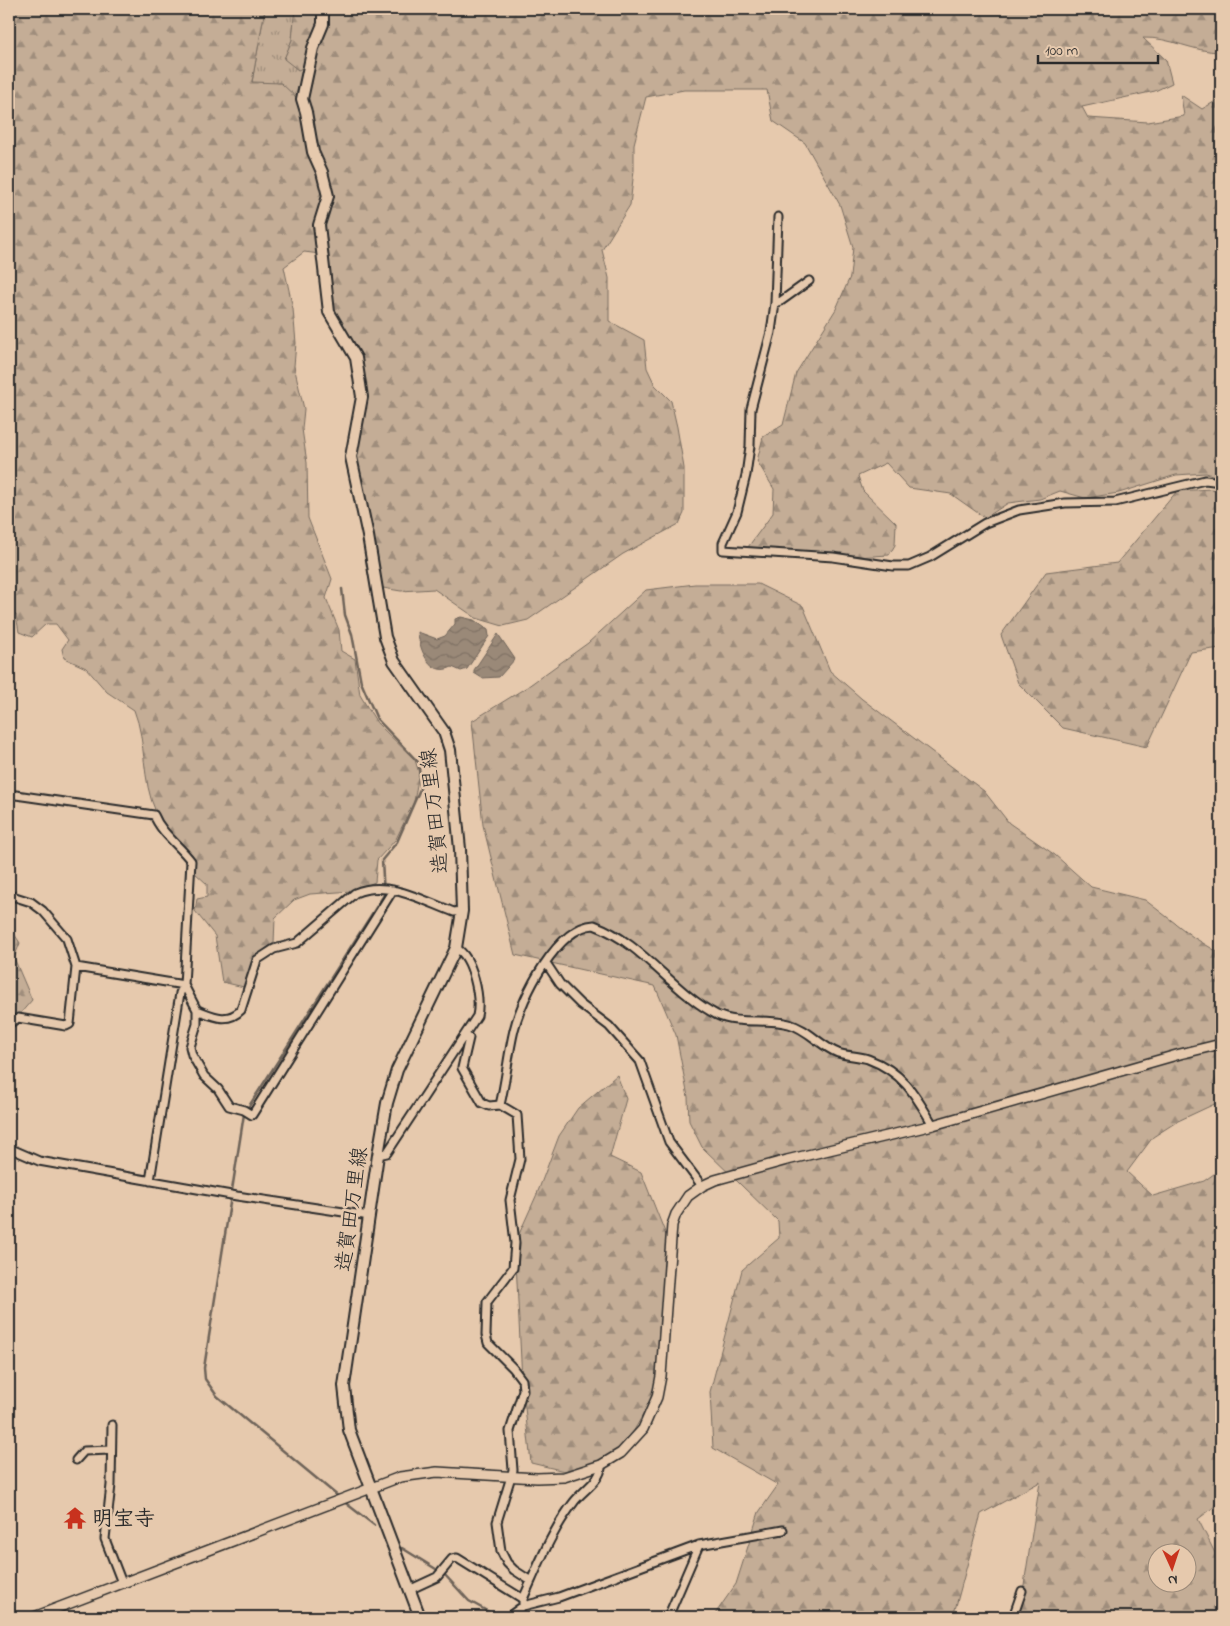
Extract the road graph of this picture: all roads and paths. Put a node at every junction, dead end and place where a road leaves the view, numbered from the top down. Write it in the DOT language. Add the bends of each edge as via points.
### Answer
graph roads {
  1 [pos="324,9"];
  2 [pos="778,217"];
  3 [pos="809,281"];
  4 [pos="775,303"];
  5 [pos="1221,482"];
  6 [pos="9,794"];
  7 [pos="393,890"];
  8 [pos="9,895"];
  9 [pos="462,911"];
  10 [pos="456,948"];
  11 [pos="546,963"];
  12 [pos="76,967"];
  13 [pos="184,985"];
  14 [pos="197,1010"];
  15 [pos="9,1024"];
  16 [pos="466,1036"];
  17 [pos="1221,1044"];
  18 [pos="500,1105"];
  19 [pos="933,1125"];
  20 [pos="9,1148"];
  21 [pos="378,1155"];
  22 [pos="150,1181"];
  23 [pos="702,1186"];
  24 [pos="370,1216"];
  25 [pos="112,1425"];
  26 [pos="110,1450"];
  27 [pos="76,1460"];
  28 [pos="601,1465"];
  29 [pos="512,1476"];
  30 [pos="369,1488"];
  31 [pos="783,1530"];
  32 [pos="699,1545"];
  33 [pos="532,1581"];
  34 [pos="122,1583"];
  35 [pos="409,1590"];
  36 [pos="1022,1591"];
  37 [pos="523,1602"];
  38 [pos="34,1617"];
  39 [pos="420,1617"];
  40 [pos="508,1617"];
  41 [pos="668,1617"];
  42 [pos="1013,1617"];
  1 -- 9 [label="main road, 造賀田万里線" via="323,24 313,48 302,99 313,152 328,196 319,225 329,312 356,358 362,397 351,457 385,637 394,661 444,732 450,750 460,849"];
  2 -- 4 [label="street"];
  3 -- 4 [label="street"];
  4 -- 5 [label="street" via="767,351 751,408 746,475 723,550 909,566 930,557 985,523 1019,510 1065,503 1115,502 1205,480"];
  6 -- 13 [label="street" via="154,815 164,833 191,861"];
  7 -- 9 [label="street" via="454,912"];
  7 -- 14 [label="street" via="376,888 355,893 297,943 274,949 257,960 241,1010 235,1016 216,1018"];
  7 -- 14 [label="street" via="252,1114 230,1106 197,1066 190,1047 197,1024"];
  8 -- 12 [label="street" via="31,902 55,922 67,939"];
  9 -- 10 [label="main road, 造賀田万里線"];
  10 -- 16 [label="street" via="463,952 480,1004"];
  10 -- 21 [label="main road, 造賀田万里線" via="397,1070"];
  11 -- 18 [label="street" via="528,992 515,1028"];
  11 -- 19 [label="street" via="579,929 594,925 607,930 623,939 718,1015 788,1024 800,1028 837,1053 867,1059 886,1068 914,1091"];
  11 -- 23 [label="street" via="567,991 609,1026 640,1061 670,1142"];
  12 -- 13 [label="street"];
  12 -- 15 [label="street" via="70,1024 18,1018"];
  13 -- 14 [label="street"];
  13 -- 22 [label="street" via="180,993"];
  16 -- 18 [label="street" via="469,1038 462,1068 465,1075 482,1103"];
  16 -- 21 [label="street" via="387,1153"];
  17 -- 19 [label="street"];
  18 -- 29 [label="street" via="517,1115 520,1159 510,1200 515,1243 513,1268 488,1302 486,1335 488,1343 522,1380 523,1390 510,1431"];
  19 -- 23 [label="street" via="787,1160"];
  20 -- 22 [label="street" via="39,1161"];
  21 -- 24 [label="main road, 造賀田万里線"];
  22 -- 24 [label="street"];
  23 -- 28 [label="street" via="681,1205 672,1225 661,1376 655,1406 643,1429 629,1445"];
  24 -- 30 [label="main road, 造賀田万里線" via="344,1386 349,1430"];
  25 -- 26 [label="street"];
  26 -- 27 [label="street" via="84,1451"];
  26 -- 34 [label="street" via="111,1485 105,1539"];
  28 -- 29 [label="street" via="564,1477"];
  28 -- 33 [label="street" via="600,1475 578,1497 550,1540"];
  29 -- 30 [label="street" via="416,1473"];
  29 -- 33 [label="street" via="497,1522 498,1537 506,1563"];
  30 -- 34 [label="street"];
  30 -- 35 [label="main road, 造賀田万里線"];
  31 -- 32 [label="street"];
  32 -- 37 [label="street" via="559,1597"];
  32 -- 41 [label="street"];
  33 -- 37 [label="street"];
  34 -- 38 [label="street"];
  35 -- 37 [label="street" via="437,1577 452,1558 457,1558"];
  35 -- 39 [label="main road, 造賀田万里線"];
  36 -- 42 [label="street"];
  37 -- 40 [label="street"];
}
